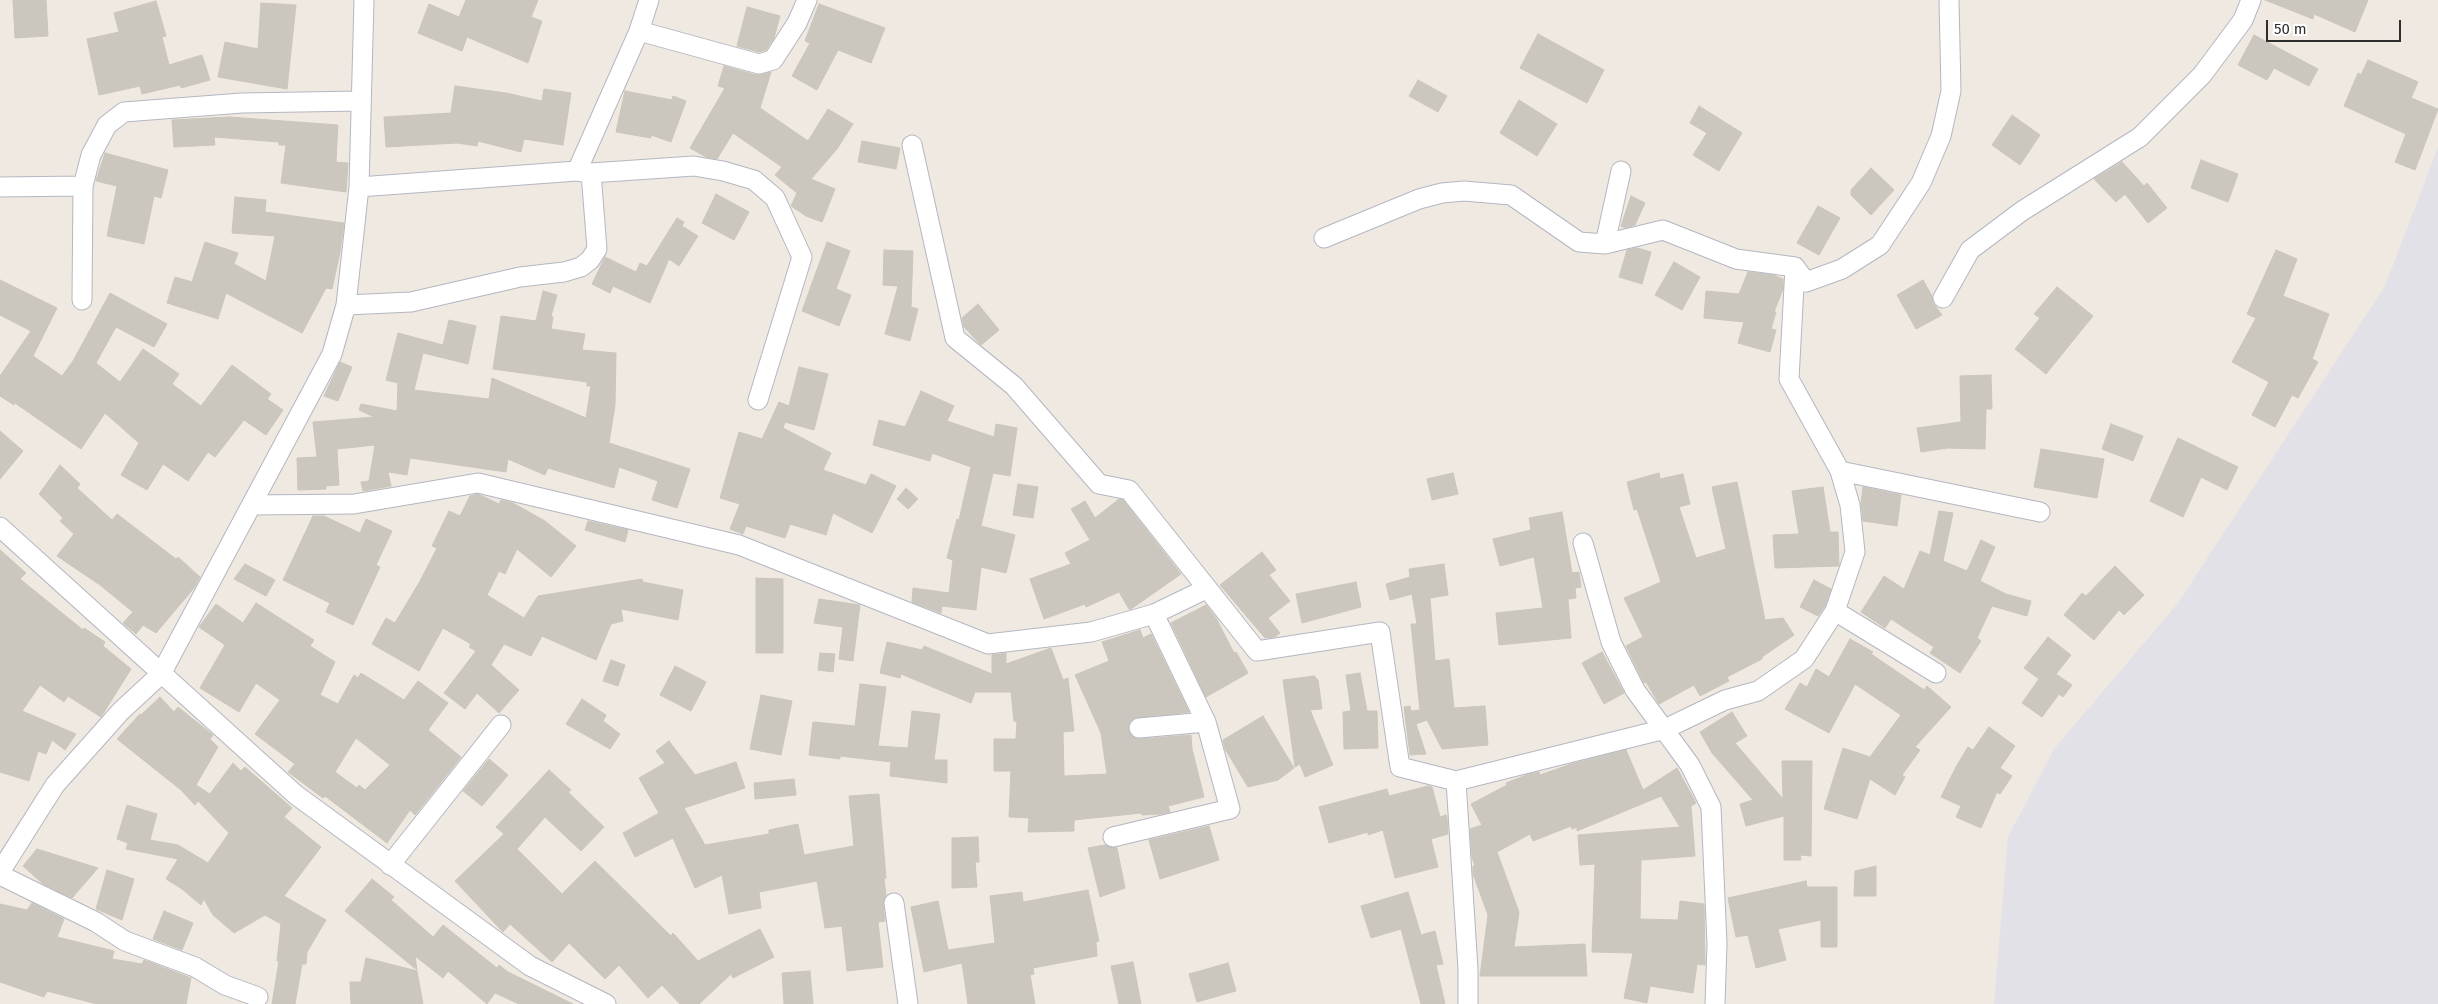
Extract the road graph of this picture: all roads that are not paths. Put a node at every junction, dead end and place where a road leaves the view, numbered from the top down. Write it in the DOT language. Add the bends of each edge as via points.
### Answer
graph roads {
  1 [pos="364,0"];
  2 [pos="649,0"];
  3 [pos="807,0"];
  4 [pos="1949,0"];
  5 [pos="2251,0"];
  6 [pos="639,31"];
  7 [pos="360,101"];
  8 [pos="912,145"];
  9 [pos="1621,171"];
  10 [pos="584,172"];
  11 [pos="83,186"];
  12 [pos="0,187"];
  13 [pos="359,187"];
  14 [pos="1324,238"];
  15 [pos="1604,244"];
  16 [pos="1795,267"];
  17 [pos="1943,298"];
  18 [pos="82,300"];
  19 [pos="346,306"];
  20 [pos="758,400"];
  21 [pos="1840,471"];
  22 [pos="252,505"];
  23 [pos="2040,512"];
  24 [pos="0,527"];
  25 [pos="1583,543"];
  26 [pos="1206,589"];
  27 [pos="1835,611"];
  28 [pos="1154,614"];
  29 [pos="1936,673"];
  30 [pos="161,674"];
  31 [pos="1206,722"];
  32 [pos="501,725"];
  33 [pos="1139,728"];
  34 [pos="1665,729"];
  35 [pos="1456,781"];
  36 [pos="1113,837"];
  37 [pos="390,865"];
  38 [pos="0,873"];
  39 [pos="894,904"];
  40 [pos="258,997"];
  41 [pos="606,1004"];
  42 [pos="908,1004"];
  43 [pos="1468,1004"];
  44 [pos="1715,1004"];
  1 -- 7 [label="street"];
  2 -- 6 [label="street"];
  3 -- 6 [label="street" via="798,23 773,60 759,64"];
  4 -- 16 [label="street" via="1951,91 1942,136 1921,184 1880,245 1842,269 1806,282"];
  5 -- 17 [label="street" via="2243,20 2202,75 2140,137 2022,212 1970,250"];
  6 -- 10 [label="street"];
  7 -- 11 [label="street" via="242,102 124,112 107,126 91,155"];
  7 -- 13 [label="street"];
  8 -- 26 [label="street" via="955,338 1014,386 1100,484 1129,490"];
  9 -- 15 [label="street"];
  10 -- 13 [label="street"];
  10 -- 19 [label="street" via="597,249 581,267 411,302"];
  10 -- 20 [label="street" via="694,166 754,180 775,198 802,257"];
  11 -- 12 [label="street"];
  11 -- 18 [label="street"];
  13 -- 19 [label="street"];
  14 -- 15 [label="street" via="1419,199 1464,191 1511,195 1578,242"];
  15 -- 16 [label="street" via="1663,230 1736,259"];
  16 -- 21 [label="street" via="1789,379"];
  19 -- 22 [label="street" via="332,354"];
  21 -- 23 [label="street"];
  21 -- 27 [label="street" via="1850,506 1855,552"];
  22 -- 28 [label="street" via="354,504 478,483 739,546 988,644 1090,632"];
  22 -- 30 [label="street"];
  24 -- 30 [label="street"];
  25 -- 34 [label="street" via="1611,642 1635,690"];
  26 -- 28 [label="street"];
  26 -- 35 [label="street" via="1257,651 1380,632 1400,767"];
  27 -- 29 [label="street"];
  27 -- 34 [label="street" via="1804,659 1797,664 1758,691 1725,700"];
  28 -- 31 [label="street"];
  30 -- 37 [label="street" via="296,795"];
  30 -- 38 [label="street" via="121,711 55,785"];
  31 -- 33 [label="street"];
  31 -- 36 [label="street" via="1230,809"];
  32 -- 37 [label="street"];
  34 -- 35 [label="street"];
  34 -- 44 [label="street" via="1690,765 1711,807"];
  35 -- 43 [label="street"];
  37 -- 41 [label="street" via="530,966"];
  38 -- 40 [label="street" via="96,922 124,940 195,967 225,985"];
  39 -- 42 [label="street"];
}
